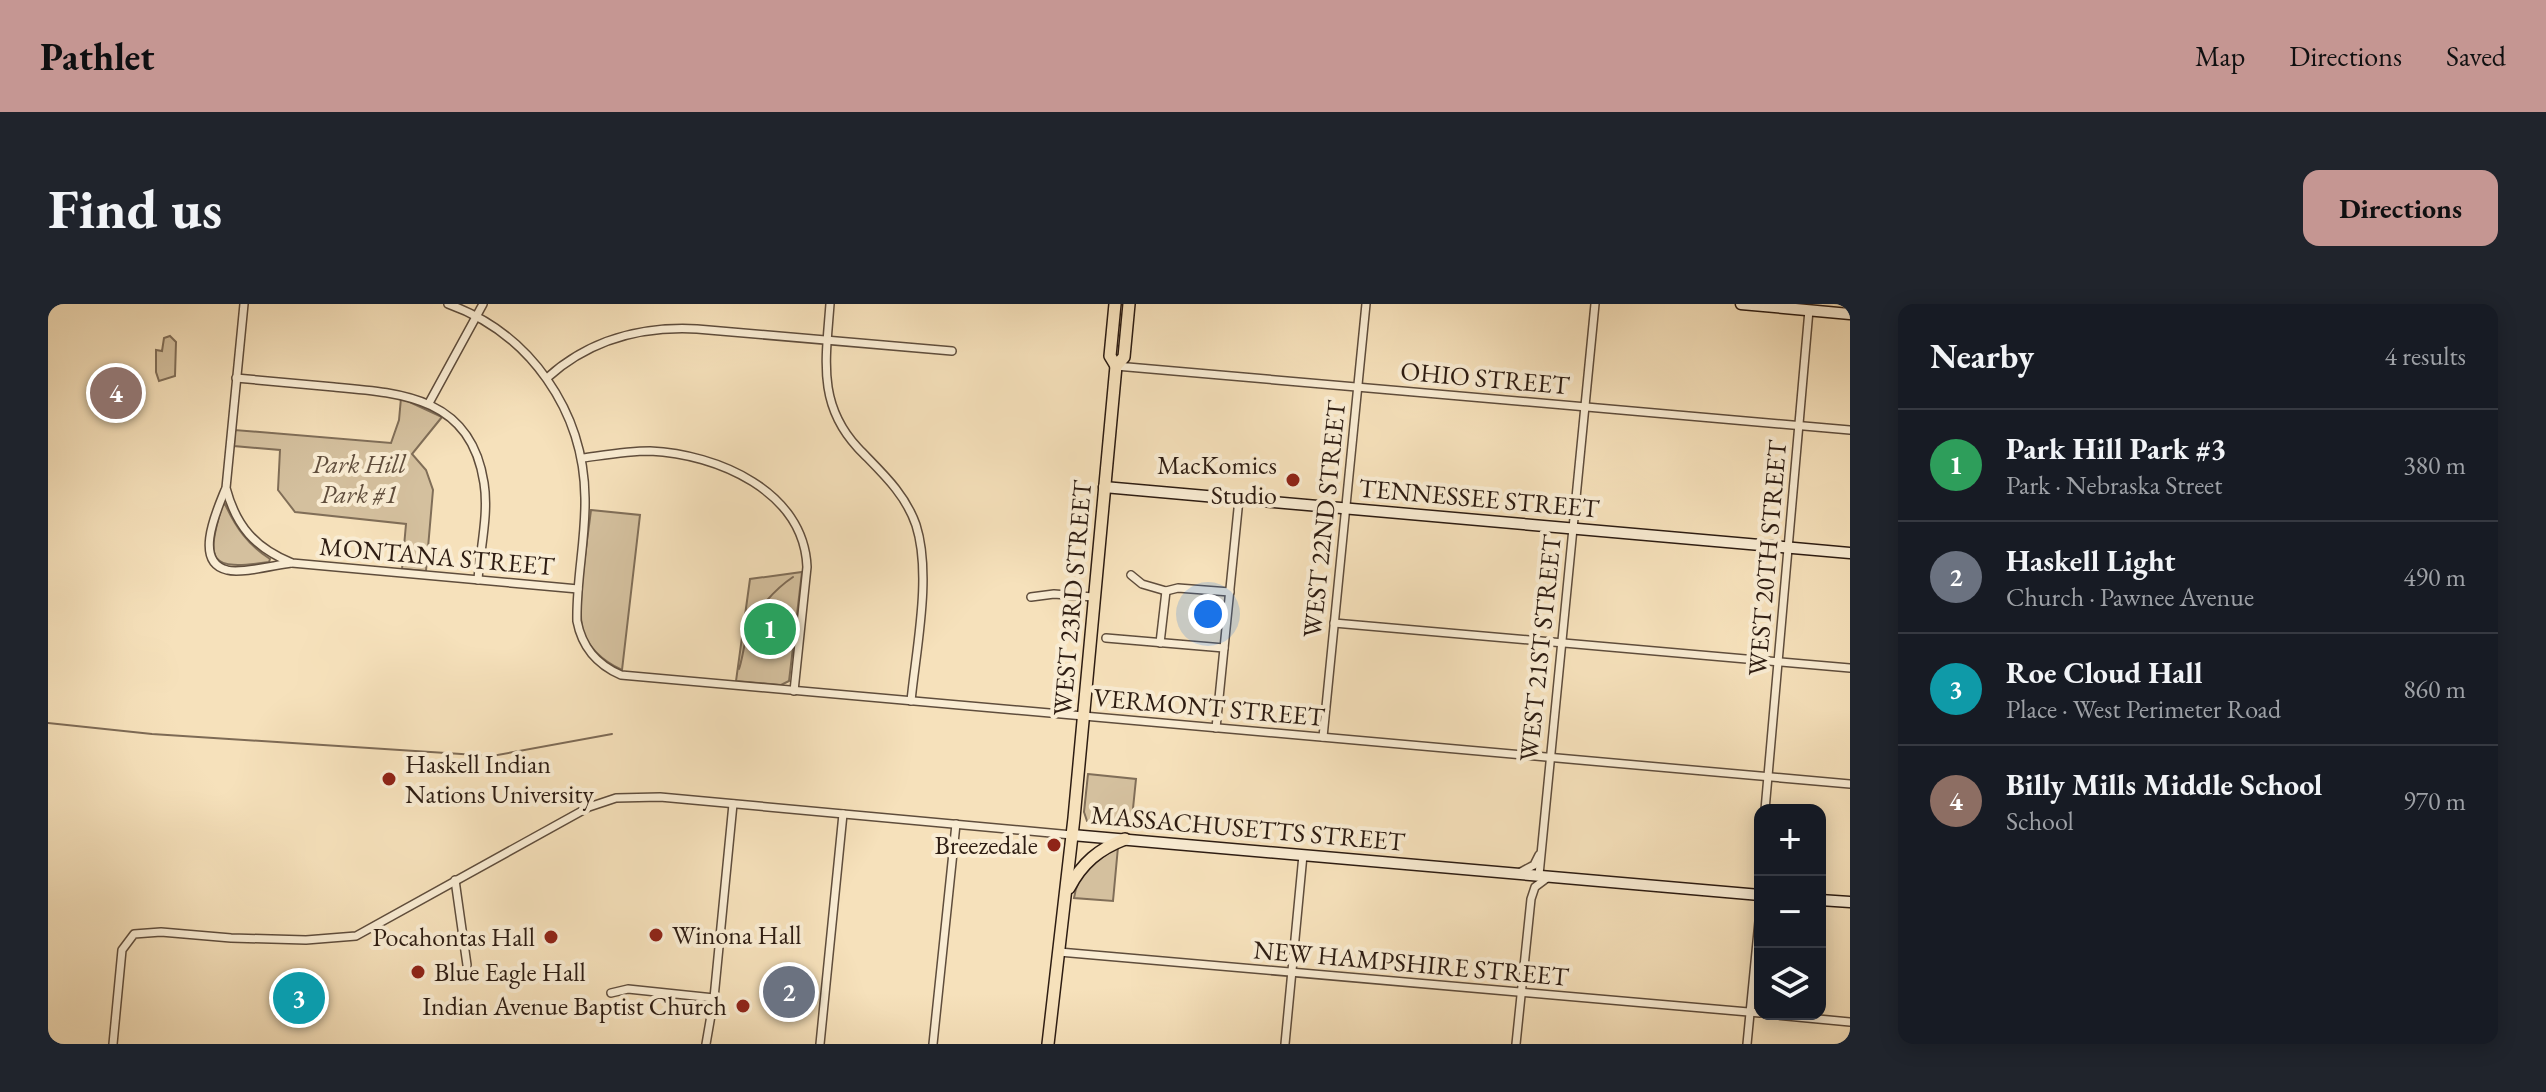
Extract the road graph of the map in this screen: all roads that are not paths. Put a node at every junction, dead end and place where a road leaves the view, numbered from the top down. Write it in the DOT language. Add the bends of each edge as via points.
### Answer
graph roads {
  1 [pos="244,304"];
  2 [pos="448,304"];
  3 [pos="483,304"];
  4 [pos="830,304"];
  5 [pos="1115,304"];
  6 [pos="1129,304"];
  7 [pos="1366,304"];
  8 [pos="1595,304"];
  9 [pos="1741,304"];
  10 [pos="1809,310"];
  11 [pos="1850,314"];
  12 [pos="476,316"];
  13 [pos="827,340"];
  14 [pos="952,351"];
  15 [pos="1116,366"];
  16 [pos="236,378"];
  17 [pos="547,378"];
  18 [pos="1358,387"];
  19 [pos="429,403"];
  20 [pos="1585,407"];
  21 [pos="1799,425"];
  22 [pos="1850,430"];
  23 [pos="583,458"];
  24 [pos="1104,487"];
  25 [pos="226,488"];
  26 [pos="1239,499"];
  27 [pos="1346,509"];
  28 [pos="1573,528"];
  29 [pos="1788,547"];
  30 [pos="1850,553"];
  31 [pos="292,563"];
  32 [pos="1131,575"];
  33 [pos="478,580"];
  34 [pos="578,589"];
  35 [pos="1166,591"];
  36 [pos="1230,592"];
  37 [pos="1031,597"];
  38 [pos="1093,597"];
  39 [pos="1334,623"];
  40 [pos="1106,638"];
  41 [pos="1160,643"];
  42 [pos="1561,643"];
  43 [pos="1224,648"];
  44 [pos="1778,662"];
  45 [pos="1850,668"];
  46 [pos="794,691"];
  47 [pos="911,701"];
  48 [pos="1084,716"];
  49 [pos="1216,728"];
  50 [pos="1323,737"];
  51 [pos="1549,757"];
  52 [pos="1768,776"];
  53 [pos="1850,784"];
  54 [pos="733,804"];
  55 [pos="1766,804"];
  56 [pos="843,814"];
  57 [pos="956,824"];
  58 [pos="1072,835"];
  59 [pos="1125,839"];
  60 [pos="1540,853"];
  61 [pos="1303,855"];
  62 [pos="1518,874"];
  63 [pos="1540,876"];
  64 [pos="455,880"];
  65 [pos="1754,894"];
  66 [pos="1531,899"];
  67 [pos="1065,900"];
  68 [pos="1826,900"];
  69 [pos="1850,902"];
  70 [pos="1756,948"];
  71 [pos="1059,952"];
  72 [pos="467,965"];
  73 [pos="1292,972"];
  74 [pos="1521,992"];
  75 [pos="611,993"];
  76 [pos="714,998"];
  77 [pos="1750,1013"];
  78 [pos="1754,1013"];
  79 [pos="1826,1020"];
  80 [pos="1850,1022"];
  81 [pos="113,1044"];
  82 [pos="706,1044"];
  83 [pos="820,1044"];
  84 [pos="933,1044"];
  85 [pos="1048,1044"];
  86 [pos="1285,1044"];
  87 [pos="1516,1044"];
  88 [pos="1747,1044"];
  1 -- 16 [label="street"];
  2 -- 12 [label="street"];
  3 -- 12 [label="street"];
  4 -- 13 [label="street"];
  5 -- 15 [label="main road, WEST 23RD STREET" via="1110,356"];
  6 -- 15 [label="main road, WEST 23RD STREET" via="1124,357"];
  7 -- 18 [label="street, WEST 22ND STREET"];
  8 -- 20 [label="street, WEST 21ST STREET"];
  9 -- 10 [label="main road"];
  10 -- 11 [label="main road"];
  10 -- 21 [label="street, WEST 20TH STREET"];
  12 -- 17 [label="street" via="513,342"];
  12 -- 19 [label="street"];
  13 -- 14 [label="street"];
  13 -- 17 [label="street" via="656,329 595,345"];
  13 -- 47 [label="street" via="826,376 836,417 899,491 920,543 922,583"];
  15 -- 18 [label="street, OHIO STREET"];
  15 -- 24 [label="main road, WEST 23RD STREET"];
  16 -- 19 [label="street" via="386,391"];
  16 -- 25 [label="street"];
  17 -- 23 [label="street" via="567,412"];
  18 -- 20 [label="street, OHIO STREET"];
  18 -- 27 [label="street, WEST 22ND STREET"];
  19 -- 33 [label="street" via="461,429 480,466 485,501"];
  20 -- 21 [label="street, OHIO STREET"];
  20 -- 28 [label="street, WEST 21ST STREET"];
  21 -- 22 [label="street, OHIO STREET"];
  21 -- 29 [label="street, WEST 20TH STREET"];
  23 -- 34 [label="street"];
  23 -- 46 [label="street" via="648,451 687,456 737,473 781,503 797,524 807,552"];
  24 -- 26 [label="main road, TENNESSEE STREET"];
  24 -- 38 [label="main road, WEST 23RD STREET"];
  25 -- 31 [label="street, MONTANA STREET" via="240,524 259,545"];
  25 -- 31 [label="street, MONTANA STREET" via="209,539 213,559 228,571"];
  26 -- 27 [label="main road, TENNESSEE STREET"];
  26 -- 36 [label="street"];
  27 -- 28 [label="main road, TENNESSEE STREET"];
  27 -- 39 [label="street, WEST 22ND STREET"];
  28 -- 29 [label="main road, TENNESSEE STREET"];
  28 -- 42 [label="street, WEST 21ST STREET"];
  29 -- 30 [label="main road, TENNESSEE STREET"];
  29 -- 44 [label="street, WEST 20TH STREET"];
  31 -- 33 [label="street, MONTANA STREET"];
  32 -- 35 [label="street"];
  33 -- 34 [label="street, MONTANA STREET"];
  34 -- 46 [label="street, VERMONT STREET" via="582,640 611,670 630,677"];
  35 -- 36 [label="street"];
  35 -- 41 [label="street"];
  36 -- 43 [label="street"];
  37 -- 38 [label="street"];
  38 -- 48 [label="main road, WEST 23RD STREET"];
  39 -- 42 [label="street"];
  39 -- 50 [label="street, WEST 22ND STREET"];
  40 -- 41 [label="street"];
  41 -- 43 [label="street"];
  42 -- 44 [label="street"];
  42 -- 51 [label="street, WEST 21ST STREET"];
  43 -- 49 [label="street"];
  44 -- 45 [label="street"];
  44 -- 52 [label="street, WEST 20TH STREET"];
  46 -- 47 [label="street, VERMONT STREET"];
  47 -- 48 [label="street, VERMONT STREET"];
  48 -- 49 [label="street, VERMONT STREET"];
  48 -- 58 [label="main road, WEST 23RD STREET"];
  49 -- 50 [label="street, VERMONT STREET"];
  50 -- 51 [label="street, VERMONT STREET"];
  51 -- 52 [label="street, VERMONT STREET"];
  51 -- 60 [label="street, WEST 21ST STREET"];
  52 -- 53 [label="street, VERMONT STREET"];
  52 -- 55 [label="street, WEST 20TH STREET"];
  54 -- 56 [label="street, MASSACHUSETTS STREET"];
  54 -- 64 [label="street, MASSACHUSETTS STREET" via="641,797 602,802"];
  54 -- 76 [label="street"];
  56 -- 57 [label="street, MASSACHUSETTS STREET"];
  56 -- 83 [label="street"];
  57 -- 58 [label="street, MASSACHUSETTS STREET"];
  57 -- 84 [label="street"];
  58 -- 59 [label="main road, MASSACHUSETTS STREET"];
  58 -- 67 [label="main road, WEST 23RD STREET"];
  59 -- 61 [label="main road, MASSACHUSETTS STREET"];
  59 -- 67 [label="main road" via="1086,862"];
  60 -- 62 [label="street" via="1534,865"];
  60 -- 63 [label="street, WEST 21ST STREET"];
  61 -- 62 [label="main road, MASSACHUSETTS STREET"];
  61 -- 73 [label="street"];
  62 -- 63 [label="main road, MASSACHUSETTS STREET"];
  63 -- 65 [label="main road, MASSACHUSETTS STREET"];
  63 -- 66 [label="street, WEST 21ST STREET"];
  63 -- 66 [label="street"];
  64 -- 72 [label="street"];
  64 -- 81 [label="street, MASSACHUSETTS STREET" via="347,938 134,934 122,950"];
  66 -- 74 [label="street, WEST 21ST STREET"];
  67 -- 71 [label="main road, WEST 23RD STREET"];
  68 -- 69 [label="main road"];
  70 -- 77 [label="street"];
  71 -- 73 [label="street, NEW HAMPSHIRE STREET"];
  71 -- 85 [label="main road, WEST 23RD STREET"];
  73 -- 74 [label="street, NEW HAMPSHIRE STREET"];
  73 -- 86 [label="street"];
  74 -- 77 [label="street, NEW HAMPSHIRE STREET"];
  74 -- 87 [label="street, WEST 21ST STREET"];
  75 -- 76 [label="street" via="628,989"];
  76 -- 82 [label="street"];
  77 -- 78 [label="street, NEW HAMPSHIRE STREET"];
  77 -- 88 [label="street"];
  79 -- 80 [label="street, NEW HAMPSHIRE STREET"];
}
